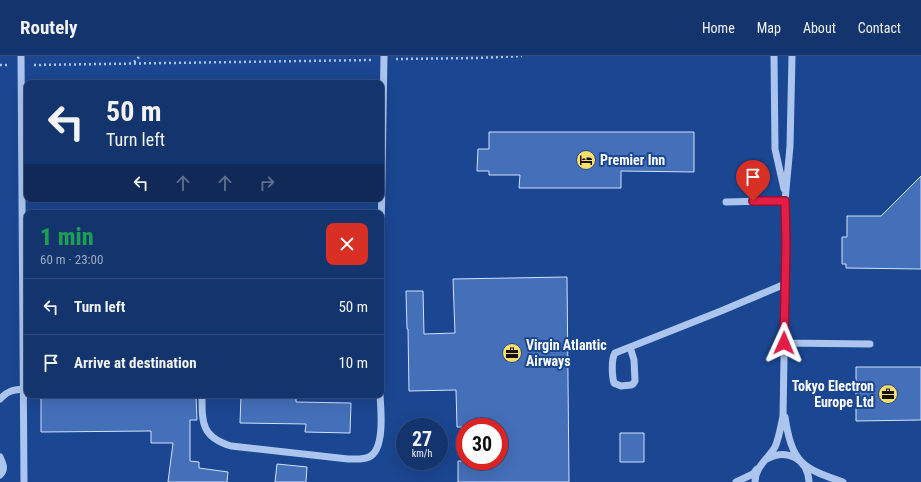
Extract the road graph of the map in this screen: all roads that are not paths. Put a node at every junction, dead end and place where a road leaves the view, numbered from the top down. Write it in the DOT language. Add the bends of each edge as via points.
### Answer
graph roads {
  1 [pos="21,56"];
  2 [pos="774,56"];
  3 [pos="792,56"];
  4 [pos="384,58"];
  5 [pos="384,80"];
  6 [pos="785,201"];
  7 [pos="726,202"];
  8 [pos="785,284"];
  9 [pos="784,343"];
  10 [pos="870,344"];
  11 [pos="630,347"];
  12 [pos="23,389"];
  13 [pos="202,398"];
  14 [pos="380,398"];
  15 [pos="0,399"];
  16 [pos="784,410"];
  17 [pos="0,457"];
  18 [pos="765,460"];
  19 [pos="801,463"];
  20 [pos="759,468"];
  21 [pos="0,475"];
  22 [pos="24,482"];
  23 [pos="736,482"];
  24 [pos="755,482"];
  25 [pos="809,482"];
  26 [pos="843,482"];
  1 -- 12 [label="street"];
  2 -- 6 [label="street" via="775,149"];
  3 -- 6 [label="street" via="790,146"];
  4 -- 5 [label="street"];
  6 -- 7 [label="street"];
  6 -- 8 [label="street"];
  8 -- 9 [label="street"];
  8 -- 11 [label="street"];
  9 -- 10 [label="street"];
  9 -- 16 [label="street"];
  11 -- 11 [label="street" via="615,353 612,357 613,381 618,385 631,385 635,381 634,360"];
  12 -- 15 [label="street" via="7,392"];
  12 -- 22 [label="street"];
  13 -- 14 [label="street" via="204,425 212,436 222,443 359,459 368,458 378,447 381,426"];
  16 -- 18 [label="street" via="776,443"];
  16 -- 19 [label="street" via="790,444"];
  17 -- 21 [label="street" via="4,468"];
  18 -- 19 [label="street" via="775,455 787,454"];
  18 -- 20 [label="street"];
  19 -- 25 [label="street" via="808,474"];
  19 -- 26 [label="street"];
  20 -- 23 [label="street" via="753,474"];
  20 -- 24 [label="street"];
}
